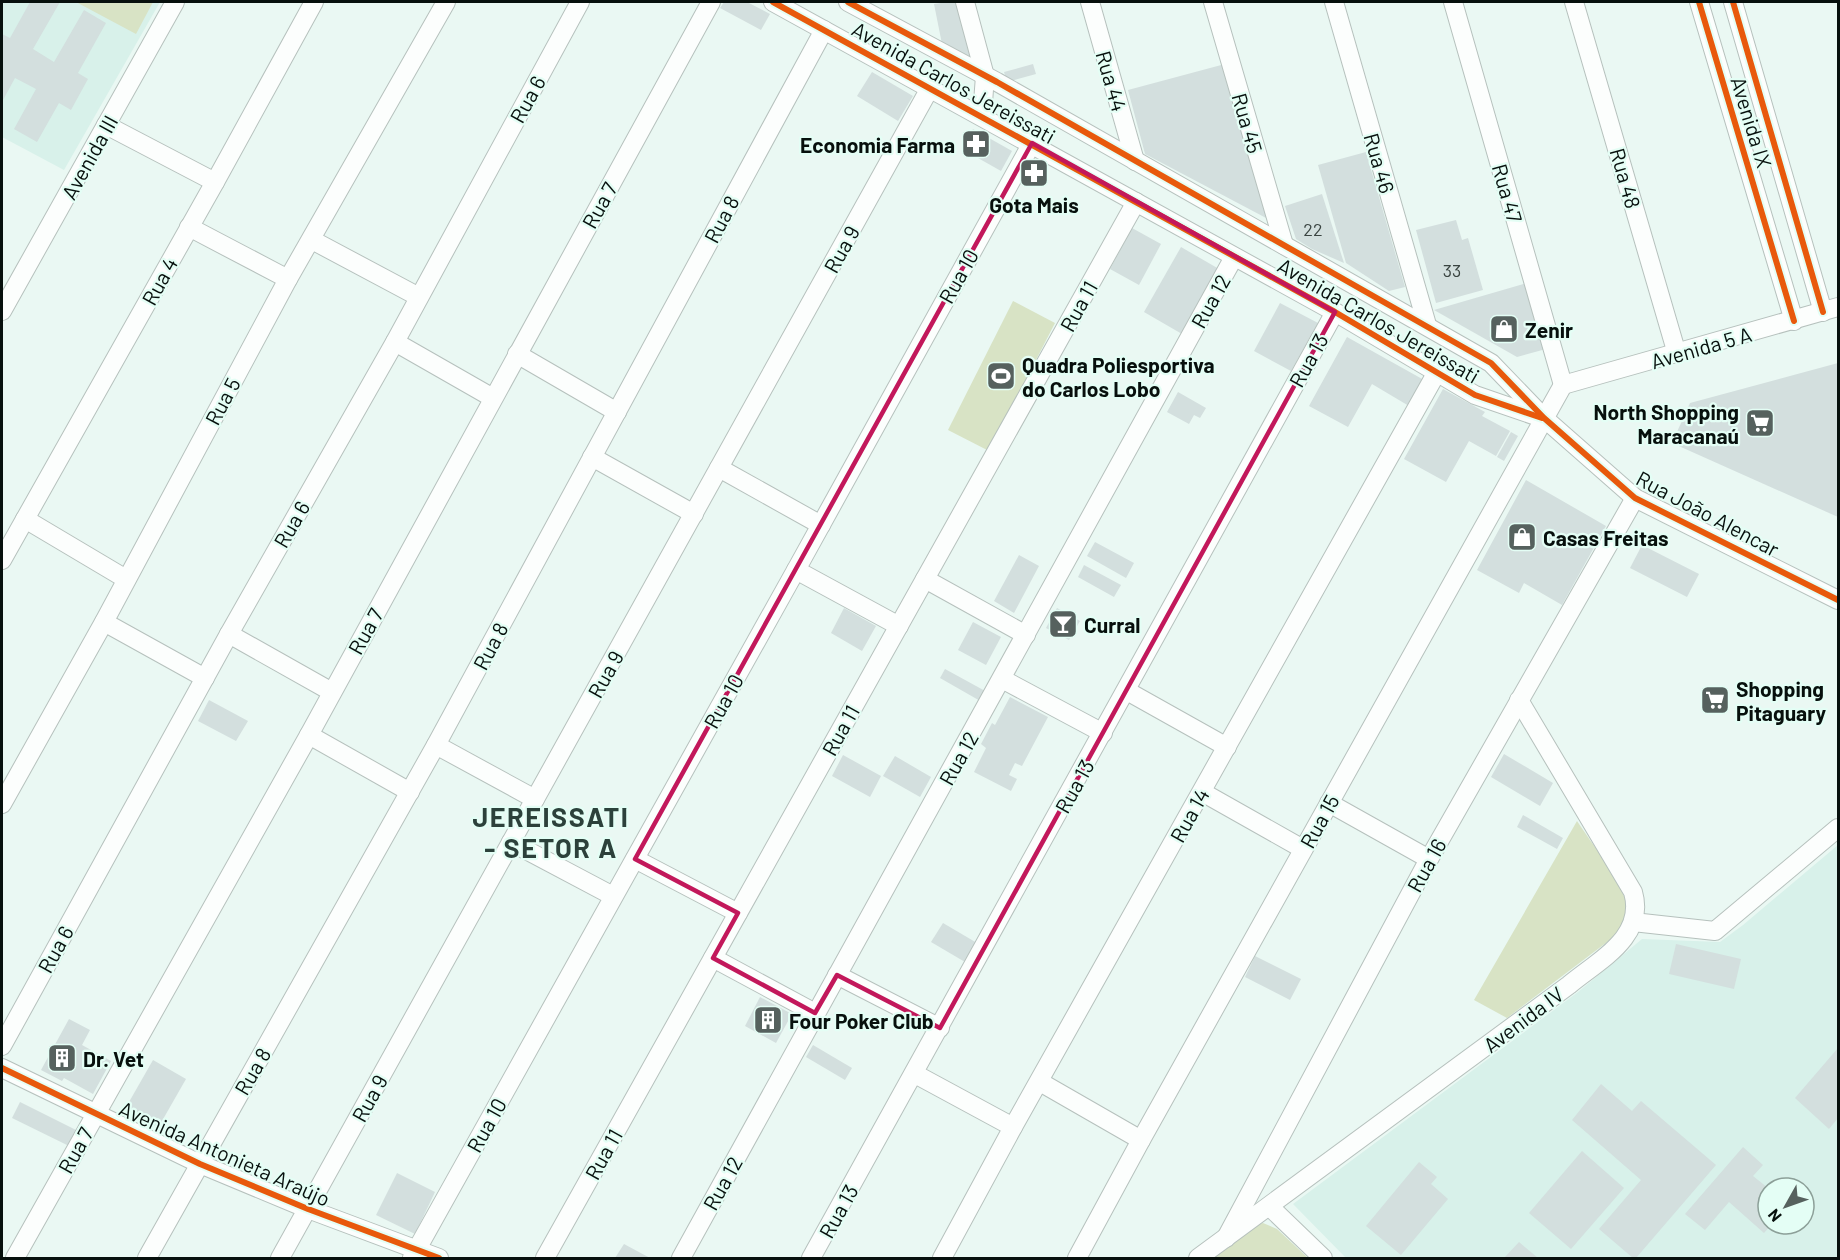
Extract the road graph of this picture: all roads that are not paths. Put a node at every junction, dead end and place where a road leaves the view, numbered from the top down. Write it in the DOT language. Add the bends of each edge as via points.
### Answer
graph roads {
  1 [pos="175,2"];
  2 [pos="314,2"];
  3 [pos="446,2"];
  4 [pos="580,2"];
  5 [pos="711,2"];
  6 [pos="773,2"];
  7 [pos="848,2"];
  8 [pos="965,2"];
  9 [pos="1090,2"];
  10 [pos="1213,2"];
  11 [pos="1334,2"];
  12 [pos="1453,2"];
  13 [pos="1574,2"];
  14 [pos="1699,2"];
  15 [pos="1733,2"];
  16 [pos="824,30"];
  17 [pos="985,76"];
  18 [pos="930,88"];
  19 [pos="982,116"];
  20 [pos="106,125"];
  21 [pos="1032,143"];
  22 [pos="1135,160"];
  23 [pos="214,182"];
  24 [pos="1136,202"];
  25 [pos="189,227"];
  26 [pos="312,240"];
  27 [pos="1284,245"];
  28 [pos="1234,257"];
  29 [pos="288,279"];
  30 [pos="419,297"];
  31 [pos="1831,310"];
  32 [pos="2,311"];
  33 [pos="1335,312"];
  34 [pos="1794,321"];
  35 [pos="1427,325"];
  36 [pos="395,342"];
  37 [pos="517,354"];
  38 [pos="1677,354"];
  39 [pos="1437,372"];
  40 [pos="1563,386"];
  41 [pos="493,398"];
  42 [pos="617,412"];
  43 [pos="1544,418"];
  44 [pos="592,457"];
  45 [pos="719,468"];
  46 [pos="1635,498"];
  47 [pos="694,513"];
  48 [pos="25,519"];
  49 [pos="821,525"];
  50 [pos="2,560"];
  51 [pos="796,570"];
  52 [pos="126,579"];
  53 [pos="925,579"];
  54 [pos="1839,600"];
  55 [pos="104,622"];
  56 [pos="899,626"];
  57 [pos="229,634"];
  58 [pos="1026,635"];
  59 [pos="205,678"];
  60 [pos="1002,679"];
  61 [pos="1127,691"];
  62 [pos="332,692"];
  63 [pos="1519,700"];
  64 [pos="1103,733"];
  65 [pos="309,735"];
  66 [pos="436,745"];
  67 [pos="1227,747"];
  68 [pos="410,792"];
  69 [pos="1202,792"];
  70 [pos="535,799"];
  71 [pos="1329,803"];
  72 [pos="2,804"];
  73 [pos="1839,828"];
  74 [pos="511,842"];
  75 [pos="1303,849"];
  76 [pos="635,859"];
  77 [pos="1429,859"];
  78 [pos="613,896"];
  79 [pos="738,913"];
  80 [pos="1633,922"];
  81 [pos="713,958"];
  82 [pos="837,975"];
  83 [pos="816,1013"];
  84 [pos="940,1028"];
  85 [pos="2,1046"];
  86 [pos="2,1068"];
  87 [pos="915,1074"];
  88 [pos="1040,1082"];
  89 [pos="96,1113"];
  90 [pos="1013,1127"];
  91 [pos="1141,1140"];
  92 [pos="200,1164"];
  93 [pos="1270,1207"];
  94 [pos="308,1209"];
  95 [pos="1226,1238"];
  96 [pos="414,1255"];
  97 [pos="15,1258"];
  98 [pos="147,1258"];
  99 [pos="280,1258"];
  100 [pos="440,1258"];
  101 [pos="545,1258"];
  102 [pos="681,1258"];
  103 [pos="811,1258"];
  104 [pos="942,1258"];
  105 [pos="1077,1258"];
  106 [pos="1198,1258"];
  107 [pos="1323,1258"];
  1 -- 20 [label="street, Avenida III"];
  2 -- 23 [label="street, Rua 4"];
  3 -- 26 [label="street, Rua 5"];
  4 -- 30 [label="street, Rua 6"];
  5 -- 37 [label="street, Rua 7"];
  6 -- 16 [label="street, Avenida Carlos Jereissati"];
  7 -- 17 [label="street, Avenida Carlos Jereissati"];
  8 -- 17 [label="street"];
  9 -- 22 [label="street, Rua 44"];
  10 -- 27 [label="street, Rua 45"];
  11 -- 35 [label="street, Rua 46"];
  12 -- 40 [label="street, Rua 47"];
  13 -- 38 [label="street, Rua 48"];
  14 -- 34 [label="street, Avenida IX"];
  15 -- 31 [label="street, Avenida IX"];
  16 -- 18 [label="street, Avenida Carlos Jereissati"];
  16 -- 42 [label="street, Rua 8"];
  17 -- 19 [label="street"];
  17 -- 22 [label="street, Avenida Carlos Jereissati"];
  18 -- 19 [label="street, Avenida Carlos Jereissati"];
  18 -- 45 [label="street, Rua 9"];
  19 -- 21 [label="street, Avenida Carlos Jereissati"];
  20 -- 23 [label="street"];
  20 -- 32 [label="street, Avenida III"];
  21 -- 24 [label="street, Avenida Carlos Jereissati"];
  21 -- 49 [label="street, Rua 10"];
  22 -- 27 [label="street, Avenida Carlos Jereissati"];
  23 -- 25 [label="street, Rua 4"];
  24 -- 28 [label="street, Avenida Carlos Jereissati"];
  24 -- 53 [label="street, Rua 11"];
  25 -- 29 [label="street"];
  25 -- 48 [label="street, Rua 4"];
  26 -- 29 [label="street, Rua 5"];
  26 -- 30 [label="street"];
  27 -- 35 [label="street, Avenida Carlos Jereissati"];
  28 -- 33 [label="street, Avenida Carlos Jereissati"];
  28 -- 58 [label="street, Rua 12"];
  29 -- 52 [label="street, Rua 5"];
  30 -- 36 [label="street, Rua 6"];
  31 -- 34 [label="street, Avenida 5 A"];
  33 -- 39 [label="street, Avenida Carlos Jereissati"];
  33 -- 61 [label="street, Rua 13"];
  34 -- 38 [label="street, Avenida 5 A"];
  35 -- 43 [label="street, Avenida Carlos Jereissati" via="1491,363"];
  36 -- 41 [label="street"];
  36 -- 57 [label="street, Rua 6"];
  37 -- 41 [label="street, Rua 7"];
  37 -- 42 [label="street"];
  38 -- 40 [label="street, Avenida 5 A"];
  39 -- 43 [label="street, Avenida Carlos Jereissati" via="1475,395"];
  39 -- 67 [label="street, Rua 14"];
  40 -- 43 [label="street, Rua 15"];
  41 -- 62 [label="street, Rua 7"];
  42 -- 44 [label="street, Rua 8"];
  43 -- 46 [label="street, Rua João Alencar"];
  43 -- 71 [label="street, Rua 15"];
  44 -- 47 [label="street"];
  44 -- 66 [label="street, Rua 8"];
  45 -- 47 [label="street, Rua 9"];
  45 -- 49 [label="street"];
  46 -- 54 [label="street, Rua João Alencar"];
  46 -- 63 [label="street, Rua 16"];
  47 -- 70 [label="street, Rua 9"];
  48 -- 50 [label="street, Rua 4"];
  48 -- 52 [label="street"];
  49 -- 51 [label="street, Rua 10"];
  51 -- 56 [label="street"];
  51 -- 76 [label="street, Rua 10"];
  52 -- 55 [label="street, Rua 5"];
  53 -- 56 [label="street, Rua 11"];
  53 -- 58 [label="street"];
  55 -- 59 [label="street"];
  55 -- 72 [label="street, Rua 5"];
  56 -- 79 [label="street, Rua 11"];
  57 -- 59 [label="street, Rua 6"];
  57 -- 62 [label="street"];
  58 -- 60 [label="street, Rua 12"];
  59 -- 85 [label="street, Rua 6"];
  60 -- 64 [label="street"];
  60 -- 82 [label="street, Rua 12"];
  61 -- 64 [label="street, Rua 13"];
  61 -- 67 [label="street"];
  62 -- 65 [label="street, Rua 7"];
  63 -- 77 [label="street, Rua 16"];
  63 -- 80 [label="street" via="1633,892 1637,905"];
  64 -- 84 [label="street, Rua 13"];
  65 -- 68 [label="street"];
  65 -- 89 [label="street, Rua 7"];
  66 -- 68 [label="street, Rua 8"];
  66 -- 70 [label="street"];
  67 -- 69 [label="street, Rua 14"];
  68 -- 92 [label="street, Rua 8"];
  69 -- 75 [label="street"];
  69 -- 88 [label="street, Rua 14"];
  70 -- 74 [label="street, Rua 9"];
  71 -- 75 [label="street, Rua 15"];
  71 -- 77 [label="street"];
  73 -- 80 [label="street" via="1715,931"];
  74 -- 78 [label="street"];
  74 -- 94 [label="street, Rua 9"];
  75 -- 91 [label="street, Rua 15"];
  76 -- 78 [label="street, Rua 10"];
  76 -- 79 [label="street"];
  77 -- 95 [label="street, Rua 16"];
  78 -- 96 [label="street, Rua 10"];
  79 -- 81 [label="street, Rua 11"];
  80 -- 93 [label="street, Avenida IV" via="1625,939 1569,985"];
  81 -- 83 [label="street"];
  81 -- 101 [label="street, Rua 11"];
  82 -- 83 [label="street, Rua 12"];
  82 -- 84 [label="street"];
  83 -- 102 [label="street, Rua 12"];
  84 -- 87 [label="street, Rua 13"];
  86 -- 89 [label="street, Avenida Antonieta Araújo"];
  87 -- 90 [label="street"];
  87 -- 103 [label="street, Rua 13"];
  88 -- 90 [label="street, Rua 14"];
  88 -- 91 [label="street"];
  89 -- 92 [label="street, Avenida Antonieta Araújo"];
  89 -- 97 [label="street, Rua 7"];
  90 -- 104 [label="street, Rua 14"];
  91 -- 105 [label="street, Rua 15"];
  92 -- 94 [label="street, Avenida Antonieta Araújo"];
  92 -- 98 [label="street, Rua 8"];
  93 -- 95 [label="street, Avenida IV"];
  93 -- 107 [label="street"];
  94 -- 96 [label="street, Avenida Antonieta Araújo"];
  94 -- 99 [label="street, Rua 9"];
  95 -- 106 [label="street, Avenida IV"];
  96 -- 100 [label="street, Avenida Antonieta Araújo"];
}
